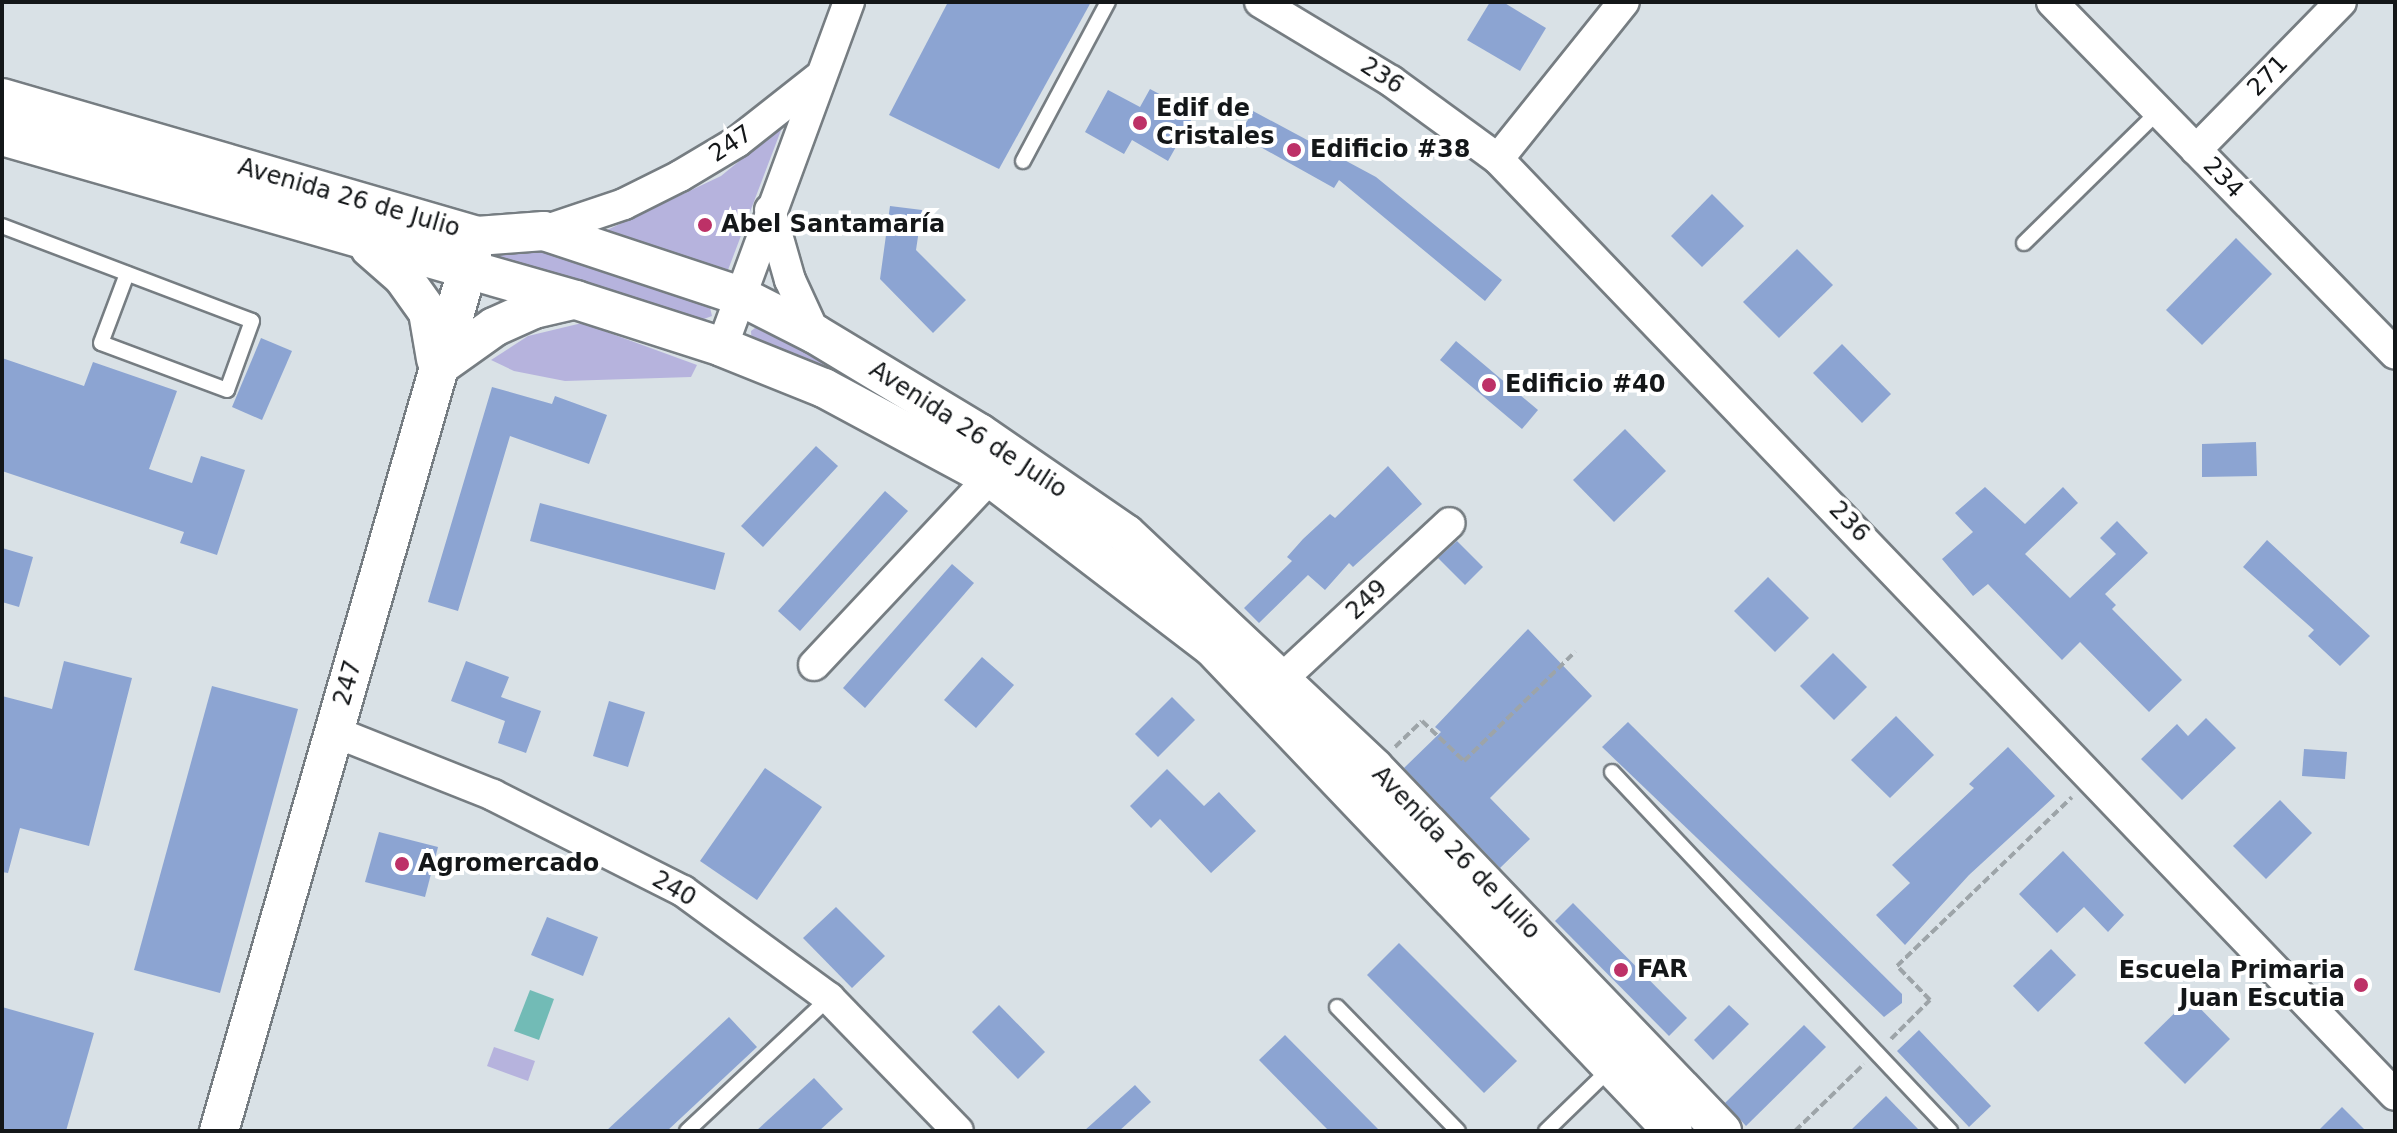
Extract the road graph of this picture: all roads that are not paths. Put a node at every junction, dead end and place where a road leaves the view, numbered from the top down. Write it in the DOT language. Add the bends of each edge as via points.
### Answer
graph roads {
  1 [pos="849,2"];
  2 [pos="1108,2"];
  3 [pos="1260,2"];
  4 [pos="1624,2"];
  5 [pos="2341,2"];
  6 [pos="2058,4"];
  7 [pos="820,77"];
  8 [pos="2,98"];
  9 [pos="2158,112"];
  10 [pos="2,136"];
  11 [pos="2196,150"];
  12 [pos="1498,159"];
  13 [pos="1023,161"];
  14 [pos="770,210"];
  15 [pos="2,226"];
  16 [pos="544,231"];
  17 [pos="477,236"];
  18 [pos="2024,243"];
  19 [pos="365,244"];
  20 [pos="467,271"];
  21 [pos="127,274"];
  22 [pos="740,296"];
  23 [pos="576,300"];
  24 [pos="815,334"];
  25 [pos="2389,337"];
  26 [pos="722,347"];
  27 [pos="438,367"];
  28 [pos="1001,467"];
  29 [pos="1450,523"];
  30 [pos="814,665"];
  31 [pos="1284,677"];
  32 [pos="335,732"];
  33 [pos="1612,772"];
  34 [pos="829,998"];
  35 [pos="1337,1007"];
  36 [pos="1611,1068"];
  37 [pos="2395,1095"];
  38 [pos="220,1131"];
  39 [pos="687,1131"];
  40 [pos="958,1131"];
  41 [pos="1458,1131"];
  42 [pos="1546,1131"];
  43 [pos="1673,1131"];
  44 [pos="1722,1131"];
  45 [pos="1950,1131"];
  1 -- 7 [label="street, 247"];
  2 -- 13 [label="lane"];
  3 -- 12 [label="street, 236" via="1391,81"];
  4 -- 12 [label="street"];
  5 -- 11 [label="street, 271"];
  6 -- 9 [label="street, 234"];
  7 -- 14 [label="street, 247"];
  7 -- 16 [label="street, 247" via="737,142 680,176 624,204"];
  8 -- 17 [label="street, Avenida 26 de Julio"];
  9 -- 11 [label="street, 234"];
  9 -- 18 [label="lane"];
  10 -- 19 [label="street, Avenida 26 de Julio"];
  11 -- 25 [label="street, 234"];
  12 -- 37 [label="street, 236" via="2094,775"];
  14 -- 22 [label="street, 247"];
  14 -- 24 [label="street" via="790,280"];
  15 -- 21 [label="lane"];
  16 -- 17 [label="street, Avenida 26 de Julio"];
  16 -- 22 [label="street, Avenida 26 de Julio"];
  17 -- 20 [label="street, 247"];
  19 -- 20 [label="street, Avenida 26 de Julio"];
  19 -- 27 [label="street" via="403,277 428,312"];
  20 -- 23 [label="street, Avenida 26 de Julio"];
  20 -- 27 [label="street, 247"];
  21 -- 21 [label="lane" via="101,343 227,390 252,321"];
  22 -- 24 [label="street, Avenida 26 de Julio"];
  22 -- 26 [label="street, 247"];
  23 -- 26 [label="street, Avenida 26 de Julio"];
  23 -- 27 [label="street" via="534,309 494,327"];
  24 -- 28 [label="street, Avenida 26 de Julio"];
  26 -- 28 [label="street, Avenida 26 de Julio"];
  27 -- 32 [label="street, 247"];
  28 -- 30 [label="street"];
  28 -- 31 [label="street, Avenida 26 de Julio" via="1126,534"];
  28 -- 36 [label="street, Avenida 26 de Julio" via="1212,647"];
  29 -- 31 [label="street, 249"];
  31 -- 44 [label="street, Avenida 26 de Julio"];
  32 -- 34 [label="street, 240" via="493,795 683,891"];
  32 -- 38 [label="street, 247"];
  33 -- 45 [label="lane"];
  34 -- 39 [label="lane"];
  34 -- 40 [label="street, 240"];
  35 -- 41 [label="lane"];
  36 -- 42 [label="lane"];
  36 -- 43 [label="street, Avenida 26 de Julio"];
}
